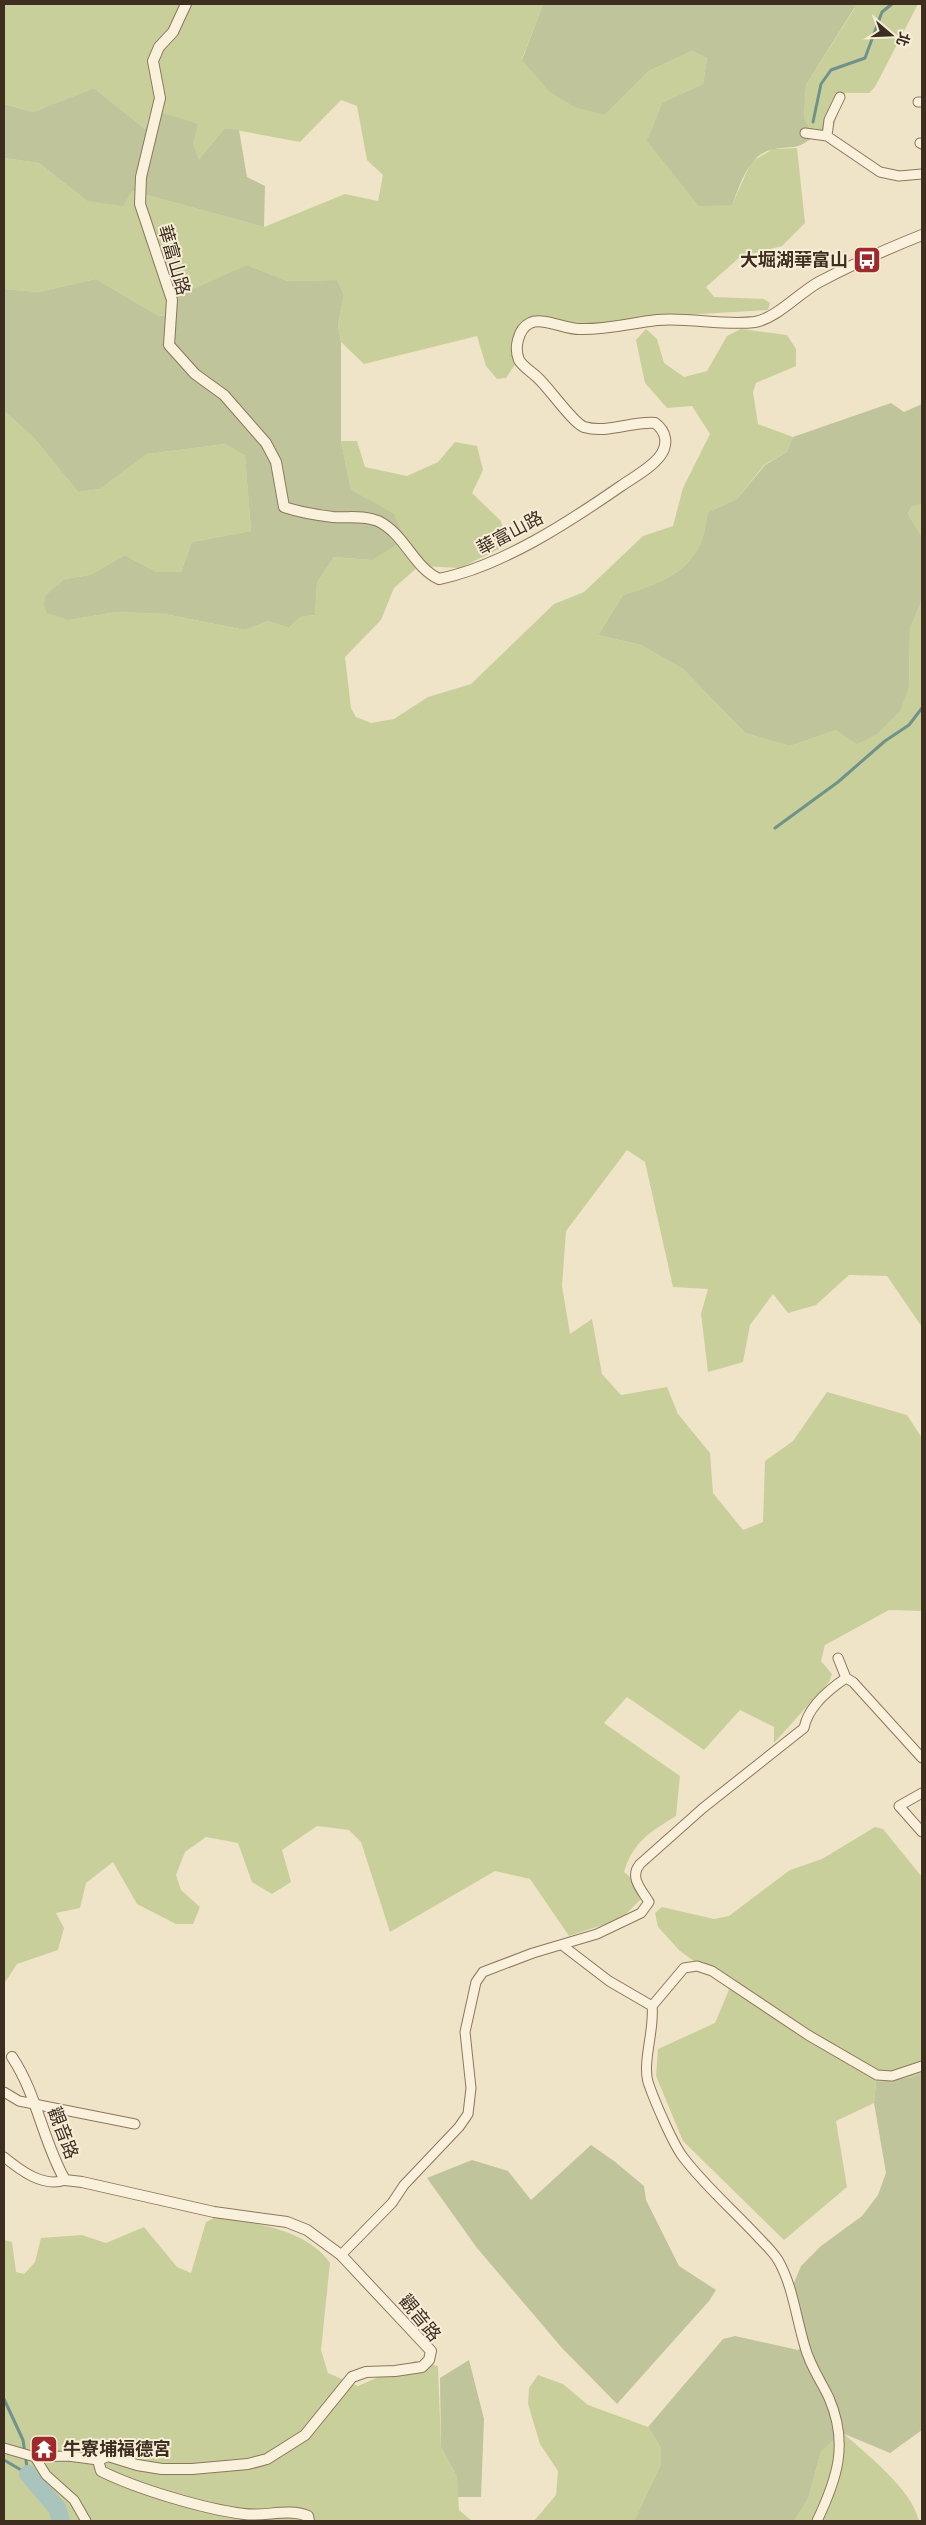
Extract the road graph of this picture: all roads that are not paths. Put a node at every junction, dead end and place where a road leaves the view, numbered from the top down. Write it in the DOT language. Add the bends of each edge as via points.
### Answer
graph roads {
  1 [pos="186,4"];
  2 [pos="840,97"];
  3 [pos="805,133"];
  4 [pos="827,136"];
  5 [pos="922,174"];
  6 [pos="922,235"];
  7 [pos="838,1658"];
  8 [pos="846,1678"];
  9 [pos="922,1758"];
  10 [pos="922,1793"];
  11 [pos="922,1832"];
  12 [pos="562,1945"];
  13 [pos="652,2006"];
  14 [pos="12,2057"];
  15 [pos="922,2066"];
  16 [pos="4,2092"];
  17 [pos="34,2104"];
  18 [pos="135,2124"];
  19 [pos="4,2157"];
  20 [pos="65,2180"];
  21 [pos="341,2254"];
  22 [pos="4,2448"];
  23 [pos="28,2455"];
  24 [pos="98,2460"];
  25 [pos="86,2521"];
  26 [pos="309,2521"];
  27 [pos="817,2521"];
  1 -- 6 [label="street, 華富山路" via="173,32 159,47 153,61 160,98 141,177 140,204 172,300 169,345 195,374 224,394 266,443 276,462 284,507 299,512 378,521 396,534 428,573 439,579 480,567 528,544 593,506 661,455 666,437 663,428 655,422 607,428 585,427 576,423 553,394 520,362 518,342 523,329 531,322 576,330 604,330 658,320 754,322 772,316 818,283"];
  2 -- 4 [label="street" via="829,120"];
  3 -- 4 [label="street"];
  4 -- 5 [label="street" via="880,172 899,176"];
  7 -- 8 [label="street"];
  8 -- 9 [label="street"];
  8 -- 12 [label="street" via="806,1715 804,1728 703,1808 634,1870 634,1877 649,1902 641,1913 597,1934"];
  10 -- 11 [label="street" via="899,1806"];
  12 -- 13 [label="street" via="609,1981"];
  12 -- 21 [label="street" via="483,1972 476,1982 465,2032 471,2088 468,2114 404,2185 392,2203"];
  13 -- 15 [label="street" via="684,1968 697,1966 712,1971 808,2035 877,2075 892,2076"];
  13 -- 27 [label="street" via="648,2083 682,2156 778,2259 788,2282 813,2370 835,2414 839,2465 834,2486"];
  14 -- 17 [label="street, 觀音路"];
  16 -- 17 [label="street" via="19,2101"];
  17 -- 18 [label="street"];
  17 -- 20 [label="street, 觀音路" via="56,2165"];
  19 -- 20 [label="street" via="32,2177 51,2182"];
  20 -- 21 [label="street, 觀音路" via="214,2212 287,2222 307,2230"];
  21 -- 24 [label="street, 觀音路" via="431,2351 429,2360 422,2367 366,2372 352,2378 305,2435 267,2459 192,2469 136,2465 108,2456"];
  22 -- 23 [label="street"];
  23 -- 24 [label="street"];
  23 -- 25 [label="street" via="74,2500"];
  24 -- 26 [label="street" via="101,2471 164,2494 246,2514 299,2512 308,2516"];
}
